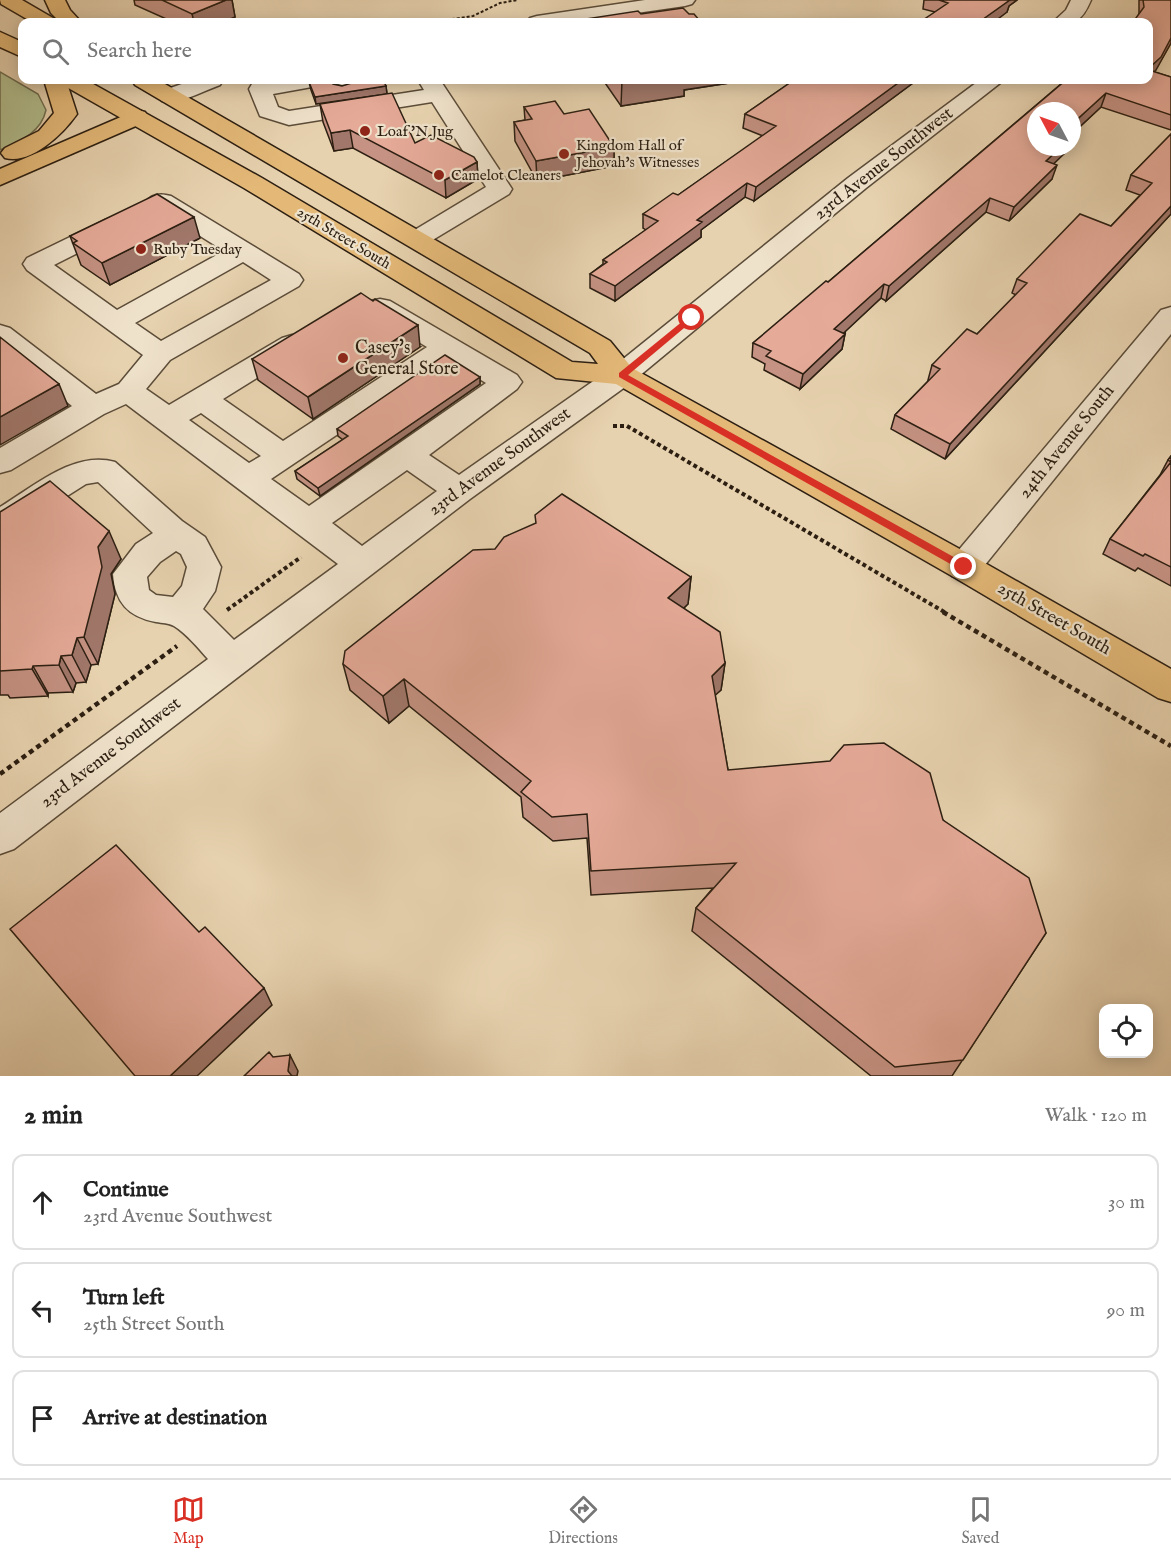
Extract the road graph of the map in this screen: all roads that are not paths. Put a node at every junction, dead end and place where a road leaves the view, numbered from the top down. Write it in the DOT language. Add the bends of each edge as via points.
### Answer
graph roads {
  1 [pos="8,0"];
  2 [pos="55,0"];
  3 [pos="685,0"];
  4 [pos="1081,0"];
  5 [pos="39,18"];
  6 [pos="67,18"];
  7 [pos="564,18"];
  8 [pos="1068,18"];
  9 [pos="0,38"];
  10 [pos="18,49"];
  11 [pos="56,84"];
  12 [pos="78,84"];
  13 [pos="150,84"];
  14 [pos="202,84"];
  15 [pos="988,84"];
  16 [pos="434,87"];
  17 [pos="346,92"];
  18 [pos="316,93"];
  19 [pos="170,96"];
  20 [pos="137,117"];
  21 [pos="0,159"];
  22 [pos="0,178"];
  23 [pos="417,239"];
  24 [pos="243,251"];
  25 [pos="357,305"];
  26 [pos="1171,316"];
  27 [pos="116,322"];
  28 [pos="318,328"];
  29 [pos="0,334"];
  30 [pos="447,347"];
  31 [pos="160,354"];
  32 [pos="622,375"];
  33 [pos="129,391"];
  34 [pos="201,399"];
  35 [pos="93,407"];
  36 [pos="168,419"];
  37 [pos="5,452"];
  38 [pos="402,453"];
  39 [pos="300,455"];
  40 [pos="250,478"];
  41 [pos="459,490"];
  42 [pos="0,524"];
  43 [pos="319,531"];
  44 [pos="176,534"];
  45 [pos="361,563"];
  46 [pos="964,567"];
  47 [pos="192,620"];
  48 [pos="232,661"];
  49 [pos="1171,687"];
  50 [pos="0,836"];
  1 -- 5 [label="main road"];
  2 -- 6 [label="main road"];
  3 -- 7 [label="street"];
  4 -- 8 [label="street"];
  9 -- 10 [label="main road"];
  11 -- 21 [label="main road" via="66,114 47,136"];
  12 -- 20 [label="main road, 25th Street South"];
  13 -- 19 [label="main road, 25th Street South"];
  14 -- 19 [label="street"];
  15 -- 32 [label="street, 23rd Avenue Southwest" via="857,183"];
  16 -- 17 [label="street" via="381,98"];
  16 -- 23 [label="street" via="500,189"];
  17 -- 18 [label="street"];
  19 -- 20 [label="main road"];
  19 -- 23 [label="main road, 25th Street South"];
  20 -- 22 [label="main road"];
  20 -- 32 [label="main road, 25th Street South" via="566,371"];
  23 -- 32 [label="main road, 25th Street South" via="600,347"];
  24 -- 27 [label="street"];
  24 -- 27 [label="street" via="162,201 36,264"];
  24 -- 31 [label="street" via="290,280"];
  25 -- 30 [label="street" via="367,299"];
  26 -- 46 [label="street, 24th Avenue South"];
  27 -- 31 [label="street"];
  28 -- 34 [label="street"];
  29 -- 35 [label="street"];
  30 -- 38 [label="street" via="507,382"];
  30 -- 39 [label="street" via="427,376 343,433"];
  31 -- 33 [label="street"];
  32 -- 41 [label="street, 23rd Avenue Southwest"];
  32 -- 46 [label="main road, 25th Street South"];
  33 -- 35 [label="street"];
  33 -- 36 [label="street"];
  34 -- 36 [label="street"];
  34 -- 39 [label="street"];
  35 -- 37 [label="street"];
  36 -- 40 [label="street"];
  38 -- 41 [label="street"];
  38 -- 43 [label="street" via="352,486"];
  39 -- 40 [label="street"];
  40 -- 43 [label="street"];
  41 -- 45 [label="street, 23rd Avenue Southwest"];
  42 -- 44 [label="street" via="78,474 104,470"];
  43 -- 45 [label="street"];
  44 -- 47 [label="street" via="193,546 204,567"];
  44 -- 47 [label="street" via="148,553 130,574 130,589 140,603"];
  45 -- 48 [label="street, 23rd Avenue Southwest"];
  46 -- 49 [label="main road, 25th Street South"];
  47 -- 48 [label="street"];
  48 -- 50 [label="street, 23rd Avenue Southwest"];
}
